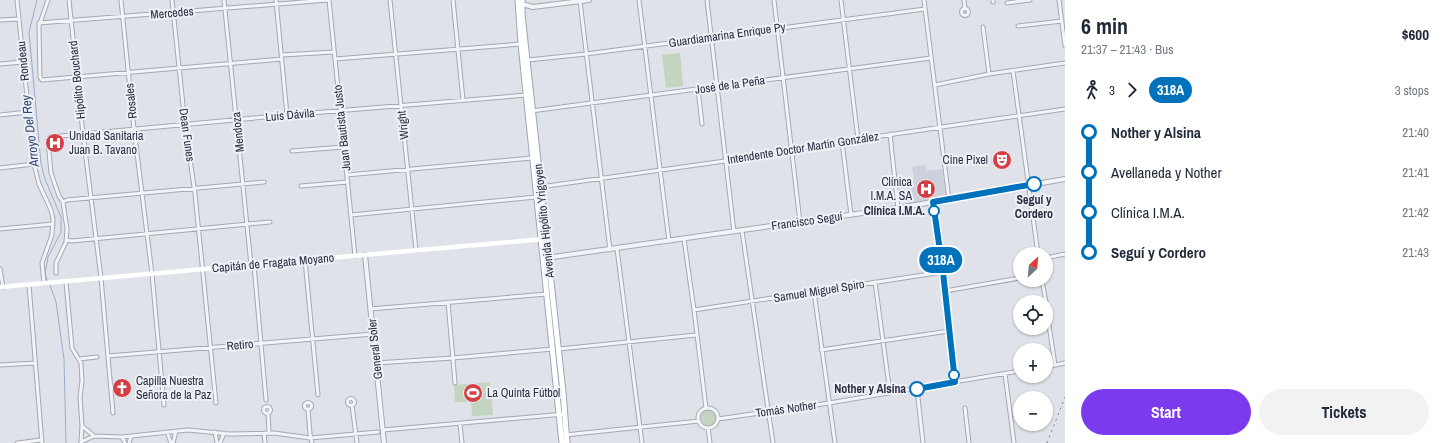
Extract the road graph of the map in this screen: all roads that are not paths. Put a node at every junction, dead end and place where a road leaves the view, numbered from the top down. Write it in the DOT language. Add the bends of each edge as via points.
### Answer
graph roads {
  1 [pos="17,0"];
  2 [pos="48,0"];
  3 [pos="69,0"];
  4 [pos="121,0"];
  5 [pos="172,0"];
  6 [pos="224,0"];
  7 [pos="276,0"];
  8 [pos="328,0"];
  9 [pos="390,0"];
  10 [pos="453,0"];
  11 [pos="589,0"];
  12 [pos="639,0"];
  13 [pos="707,0"];
  14 [pos="774,0"];
  15 [pos="841,0"];
  16 [pos="924,0"];
  17 [pos="964,0"];
  18 [pos="1030,0"];
  19 [pos="1059,0"];
  20 [pos="519,1"];
  21 [pos="582,1"];
  22 [pos="1007,3"];
  23 [pos="276,4"];
  24 [pos="226,9"];
  25 [pos="925,9"];
  26 [pos="965,9"];
  27 [pos="174,13"];
  28 [pos="122,18"];
  29 [pos="19,19"];
  30 [pos="0,20"];
  31 [pos="844,20"];
  32 [pos="1062,21"];
  33 [pos="71,22"];
  34 [pos="39,23"];
  35 [pos="1018,26"];
  36 [pos="983,27"];
  37 [pos="777,28"];
  38 [pos="711,37"];
  39 [pos="521,44"];
  40 [pos="644,46"];
  41 [pos="1065,46"];
  42 [pos="458,49"];
  43 [pos="334,52"];
  44 [pos="395,54"];
  45 [pos="586,54"];
  46 [pos="282,55"];
  47 [pos="932,58"];
  48 [pos="282,59"];
  49 [pos="335,59"];
  50 [pos="528,60"];
  51 [pos="23,62"];
  52 [pos="1065,63"];
  53 [pos="0,64"];
  54 [pos="231,64"];
  55 [pos="180,69"];
  56 [pos="849,69"];
  57 [pos="1013,71"];
  58 [pos="128,73"];
  59 [pos="989,74"];
  60 [pos="77,78"];
  61 [pos="783,78"];
  62 [pos="935,85"];
  63 [pos="717,87"];
  64 [pos="698,89"];
  65 [pos="529,95"];
  66 [pos="651,95"];
  67 [pos="463,100"];
  68 [pos="592,103"];
  69 [pos="401,105"];
  70 [pos="1065,109"];
  71 [pos="340,111"];
  72 [pos="28,112"];
  73 [pos="530,112"];
  74 [pos="0,115"];
  75 [pos="287,115"];
  76 [pos="1019,116"];
  77 [pos="237,120"];
  78 [pos="185,124"];
  79 [pos="702,124"];
  80 [pos="940,127"];
  81 [pos="134,129"];
  82 [pos="83,134"];
  83 [pos="890,134"];
  84 [pos="858,139"];
  85 [pos="842,142"];
  86 [pos="344,147"];
  87 [pos="792,149"];
  88 [pos="292,152"];
  89 [pos="532,158"];
  90 [pos="725,161"];
  91 [pos="34,164"];
  92 [pos="0,168"];
  93 [pos="407,169"];
  94 [pos="661,170"];
  95 [pos="347,175"];
  96 [pos="601,179"];
  97 [pos="1065,179"];
  98 [pos="264,182"];
  99 [pos="348,182"];
  100 [pos="243,184"];
  101 [pos="1028,185"];
  102 [pos="301,186"];
  103 [pos="540,187"];
  104 [pos="195,188"];
  105 [pos="142,192"];
  106 [pos="536,197"];
  107 [pos="91,198"];
  108 [pos="949,200"];
  109 [pos="64,202"];
  110 [pos="933,202"];
  111 [pos="898,208"];
  112 [pos="411,209"];
  113 [pos="351,215"];
  114 [pos="851,215"];
  115 [pos="270,222"];
  116 [pos="800,222"];
  117 [pos="53,224"];
  118 [pos="247,224"];
  119 [pos="0,229"];
  120 [pos="199,229"];
  121 [pos="742,230"];
  122 [pos="734,232"];
  123 [pos="147,234"];
  124 [pos="96,239"];
  125 [pos="684,239"];
  126 [pos="66,240"];
  127 [pos="544,240"];
  128 [pos="669,241"];
  129 [pos="1037,247"];
  130 [pos="617,248"];
  131 [pos="416,250"];
  132 [pos="610,250"];
  133 [pos="1065,254"];
  134 [pos="365,255"];
  135 [pos="355,256"];
  136 [pos="1053,257"];
  137 [pos="546,258"];
  138 [pos="305,260"];
  139 [pos="252,265"];
  140 [pos="0,269"];
  141 [pos="203,269"];
  142 [pos="943,272"];
  143 [pos="56,273"];
  144 [pos="152,274"];
  145 [pos="101,278"];
  146 [pos="1013,279"];
  147 [pos="66,282"];
  148 [pos="875,282"];
  149 [pos="44,284"];
  150 [pos="29,285"];
  151 [pos="1,287"];
  152 [pos="945,291"];
  153 [pos="814,292"];
  154 [pos="548,294"];
  155 [pos="448,302"];
  156 [pos="753,302"];
  157 [pos="370,309"];
  158 [pos="694,310"];
  159 [pos="949,331"];
  160 [pos="373,334"];
  161 [pos="696,335"];
  162 [pos="1050,335"];
  163 [pos="312,338"];
  164 [pos="883,341"];
  165 [pos="629,342"];
  166 [pos="261,343"];
  167 [pos="210,347"];
  168 [pos="556,349"];
  169 [pos="822,350"];
  170 [pos="159,352"];
  171 [pos="108,356"];
  172 [pos="97,357"];
  173 [pos="453,358"];
  174 [pos="79,359"];
  175 [pos="35,363"];
  176 [pos="376,363"];
  177 [pos="1065,363"];
  178 [pos="0,365"];
  179 [pos="1055,365"];
  180 [pos="1013,372"];
  181 [pos="1005,374"];
  182 [pos="955,382"];
  183 [pos="456,383"];
  184 [pos="917,389"];
  185 [pos="890,393"];
  186 [pos="318,396"];
  187 [pos="266,400"];
  188 [pos="216,403"];
  189 [pos="829,403"];
  190 [pos="164,405"];
  191 [pos="352,405"];
  192 [pos="706,408"];
  193 [pos="965,408"];
  194 [pos="308,409"];
  195 [pos="769,412"];
  196 [pos="113,413"];
  197 [pos="268,413"];
  198 [pos="562,414"];
  199 [pos="718,418"];
  200 [pos="699,421"];
  201 [pos="460,424"];
  202 [pos="82,426"];
  203 [pos="640,427"];
  204 [pos="708,428"];
  205 [pos="176,431"];
  206 [pos="380,431"];
  207 [pos="168,432"];
  208 [pos="215,432"];
  209 [pos="269,432"];
  210 [pos="264,433"];
  211 [pos="224,434"];
  212 [pos="355,434"];
  213 [pos="564,435"];
  214 [pos="94,436"];
  215 [pos="131,436"];
  216 [pos="122,437"];
  217 [pos="310,438"];
  218 [pos="41,442"];
  219 [pos="81,442"];
  220 [pos="17,443"];
  221 [pos="125,443"];
  222 [pos="129,443"];
  223 [pos="172,443"];
  224 [pos="218,443"];
  225 [pos="265,443"];
  226 [pos="312,443"];
  227 [pos="357,443"];
  228 [pos="384,443"];
  229 [pos="462,443"];
  230 [pos="562,443"];
  231 [pos="567,443"];
  232 [pos="642,443"];
  233 [pos="710,443"];
  234 [pos="773,443"];
  235 [pos="835,443"];
  236 [pos="923,443"];
  237 [pos="969,443"];
  238 [pos="1014,443"];
  1 -- 29 [label="street, Rondeau"];
  2 -- 34 [label="street"];
  3 -- 33 [label="street, Hipólito Bouchard"];
  4 -- 28 [label="street, Rosales"];
  5 -- 27 [label="street, Dean Funes"];
  6 -- 24 [label="street, Mendoza"];
  7 -- 23 [label="street"];
  8 -- 23 [label="street, Mercedes"];
  8 -- 43 [label="street, Juan Bautista Justo"];
  9 -- 44 [label="street, Wright"];
  10 -- 42 [label="street"];
  11 -- 21 [label="street"];
  12 -- 40 [label="street"];
  13 -- 38 [label="street"];
  14 -- 37 [label="street"];
  15 -- 31 [label="street"];
  16 -- 25 [label="street"];
  17 -- 26 [label="street"];
  18 -- 22 [label="street"];
  19 -- 32 [label="street"];
  20 -- 21 [label="street" via="533,7"];
  20 -- 39 [label="main road, Avenida Hipólito Yrigoyen"];
  20 -- 50 [label="main road, Avenida Hipólito Yrigoyen"];
  21 -- 45 [label="street"];
  23 -- 24 [label="street, Mercedes"];
  23 -- 46 [label="street"];
  24 -- 27 [label="street, Mercedes"];
  24 -- 54 [label="street, Mendoza"];
  25 -- 31 [label="street, Guardiamarina Enrique Py"];
  25 -- 47 [label="street"];
  27 -- 28 [label="street, Mercedes"];
  27 -- 55 [label="street, Dean Funes"];
  28 -- 33 [label="street, Mercedes"];
  28 -- 58 [label="street, Rosales"];
  29 -- 30 [label="street"];
  29 -- 51 [label="street, Rondeau"];
  31 -- 37 [label="street, Guardiamarina Enrique Py"];
  31 -- 56 [label="street"];
  32 -- 35 [label="street"];
  32 -- 41 [label="street"];
  33 -- 34 [label="street, Mercedes"];
  33 -- 60 [label="street, Hipólito Bouchard"];
  34 -- 60 [label="street" via="40,79"];
  36 -- 59 [label="street"];
  37 -- 38 [label="street, Guardiamarina Enrique Py"];
  37 -- 61 [label="street"];
  38 -- 40 [label="street, Guardiamarina Enrique Py"];
  38 -- 63 [label="street"];
  39 -- 42 [label="street"];
  39 -- 65 [label="main road, Avenida Hipólito Yrigoyen"];
  40 -- 45 [label="street, Guardiamarina Enrique Py"];
  40 -- 66 [label="street"];
  42 -- 44 [label="street"];
  42 -- 67 [label="street"];
  43 -- 46 [label="street"];
  43 -- 49 [label="street, Juan Bautista Justo"];
  44 -- 49 [label="street"];
  44 -- 69 [label="street, Wright"];
  45 -- 50 [label="street, Guardiamarina Enrique Py"];
  45 -- 68 [label="street"];
  46 -- 48 [label="street"];
  47 -- 56 [label="street, José de la Peña"];
  47 -- 62 [label="street"];
  48 -- 54 [label="street"];
  48 -- 75 [label="street"];
  49 -- 71 [label="street, Juan Bautista Justo"];
  50 -- 65 [label="main road, Avenida Hipólito Yrigoyen"];
  51 -- 53 [label="street"];
  51 -- 72 [label="street, Rondeau"];
  52 -- 57 [label="street"];
  54 -- 55 [label="street"];
  54 -- 77 [label="street, Mendoza"];
  55 -- 58 [label="street"];
  55 -- 78 [label="street, Dean Funes"];
  56 -- 61 [label="street, José de la Peña"];
  56 -- 84 [label="street"];
  57 -- 59 [label="street"];
  57 -- 76 [label="street"];
  58 -- 60 [label="street"];
  58 -- 81 [label="street, Rosales"];
  59 -- 62 [label="street"];
  60 -- 82 [label="street, Hipólito Bouchard"];
  61 -- 63 [label="street, José de la Peña"];
  61 -- 87 [label="street"];
  62 -- 80 [label="street"];
  63 -- 64 [label="street, José de la Peña"];
  63 -- 90 [label="street"];
  64 -- 66 [label="street, José de la Peña"];
  64 -- 79 [label="street"];
  65 -- 67 [label="street, Luis Dávila"];
  65 -- 73 [label="main road, Avenida Hipólito Yrigoyen"];
  66 -- 68 [label="street, José de la Peña"];
  66 -- 94 [label="street"];
  67 -- 69 [label="street, Luis Dávila"];
  68 -- 73 [label="street, José de la Peña"];
  68 -- 96 [label="street"];
  69 -- 71 [label="street, Luis Dávila"];
  69 -- 93 [label="street, Wright"];
  70 -- 76 [label="street, Intendente Doctor Martín González"];
  71 -- 75 [label="street, Luis Dávila"];
  71 -- 86 [label="street, Juan Bautista Justo"];
  72 -- 74 [label="street"];
  72 -- 91 [label="street, Rondeau"];
  73 -- 89 [label="main road, Avenida Hipólito Yrigoyen"];
  73 -- 103 [label="main road, Avenida Hipólito Yrigoyen"];
  75 -- 77 [label="street, Luis Dávila"];
  76 -- 80 [label="street, Intendente Doctor Martín González"];
  76 -- 101 [label="street"];
  77 -- 78 [label="street, Luis Dávila"];
  77 -- 100 [label="street, Mendoza"];
  78 -- 81 [label="street, Luis Dávila"];
  78 -- 104 [label="street, Dean Funes"];
  80 -- 83 [label="street, Intendente Doctor Martín González"];
  80 -- 108 [label="street"];
  81 -- 82 [label="street, Luis Dávila"];
  81 -- 105 [label="street, Rosales"];
  82 -- 107 [label="street, Hipólito Bouchard"];
  82 -- 109 [label="street, Luis Dávila" via="50,137 48,141 51,173 59,196"];
  83 -- 84 [label="street, Intendente Doctor Martín González"];
  83 -- 111 [label="street"];
  84 -- 85 [label="street, Intendente Doctor Martín González"];
  85 -- 87 [label="street, Intendente Doctor Martín González"];
  85 -- 114 [label="street"];
  86 -- 88 [label="street"];
  86 -- 95 [label="street, Juan Bautista Justo"];
  87 -- 90 [label="street, Intendente Doctor Martín González"];
  87 -- 116 [label="street"];
  89 -- 93 [label="street"];
  89 -- 106 [label="main road, Avenida Hipólito Yrigoyen"];
  90 -- 94 [label="street, Intendente Doctor Martín González"];
  90 -- 122 [label="street"];
  91 -- 92 [label="street"];
  91 -- 117 [label="street, Rondeau" via="51,210"];
  93 -- 95 [label="street"];
  93 -- 112 [label="street, Wright"];
  94 -- 96 [label="street, Intendente Doctor Martín González"];
  94 -- 128 [label="street"];
  95 -- 99 [label="street, Juan Bautista Justo"];
  96 -- 103 [label="street, Intendente Doctor Martín González"];
  96 -- 132 [label="street"];
  97 -- 101 [label="street, Francisco Seguí"];
  98 -- 100 [label="street"];
  99 -- 102 [label="street"];
  99 -- 113 [label="street, Juan Bautista Justo"];
  100 -- 104 [label="street"];
  100 -- 118 [label="street, Mendoza"];
  101 -- 108 [label="street, Francisco Seguí"];
  101 -- 129 [label="street"];
  103 -- 127 [label="main road, Avenida Hipólito Yrigoyen"];
  104 -- 105 [label="street"];
  104 -- 120 [label="street, Dean Funes"];
  105 -- 107 [label="street"];
  105 -- 123 [label="street, Rosales"];
  106 -- 112 [label="street"];
  106 -- 127 [label="main road, Avenida Hipólito Yrigoyen"];
  107 -- 109 [label="street"];
  107 -- 124 [label="street, Hipólito Bouchard"];
  108 -- 110 [label="street, Francisco Seguí"];
  109 -- 126 [label="street"];
  110 -- 111 [label="street, Francisco Seguí"];
  110 -- 142 [label="street"];
  111 -- 114 [label="street, Francisco Seguí"];
  112 -- 113 [label="street"];
  112 -- 131 [label="street, Wright"];
  113 -- 135 [label="street, Juan Bautista Justo"];
  114 -- 116 [label="street, Francisco Seguí"];
  115 -- 118 [label="street"];
  116 -- 121 [label="street, Francisco Seguí"];
  117 -- 119 [label="street"];
  117 -- 149 [label="street, Rondeau" via="52,235 42,263"];
  118 -- 120 [label="street"];
  118 -- 139 [label="street, Mendoza"];
  120 -- 123 [label="street"];
  120 -- 141 [label="street, Dean Funes"];
  121 -- 122 [label="street, Francisco Seguí"];
  121 -- 156 [label="street"];
  122 -- 125 [label="street, Francisco Seguí"];
  123 -- 124 [label="street"];
  123 -- 144 [label="street, Rosales"];
  124 -- 126 [label="street"];
  124 -- 145 [label="street, Hipólito Bouchard"];
  125 -- 128 [label="street, Francisco Seguí"];
  125 -- 158 [label="street"];
  126 -- 143 [label="street" via="56,263"];
  127 -- 131 [label="main road, Capitán de Fragata Moyano"];
  127 -- 137 [label="main road, Avenida Hipólito Yrigoyen"];
  128 -- 130 [label="street, Francisco Seguí"];
  130 -- 132 [label="street, Francisco Seguí"];
  130 -- 165 [label="street"];
  131 -- 134 [label="main road, Capitán de Fragata Moyano"];
  132 -- 137 [label="street, Francisco Seguí"];
  133 -- 136 [label="street"];
  134 -- 135 [label="main road, Capitán de Fragata Moyano"];
  134 -- 157 [label="street, General Soler"];
  135 -- 138 [label="main road, Capitán de Fragata Moyano"];
  137 -- 154 [label="main road, Avenida Hipólito Yrigoyen"];
  137 -- 168 [label="main road, Avenida Hipólito Yrigoyen"];
  138 -- 139 [label="main road, Capitán de Fragata Moyano"];
  138 -- 163 [label="street"];
  139 -- 141 [label="main road, Capitán de Fragata Moyano"];
  139 -- 166 [label="street, Mendoza"];
  140 -- 151 [label="street"];
  141 -- 144 [label="main road, Capitán de Fragata Moyano"];
  141 -- 167 [label="street, Dean Funes"];
  142 -- 148 [label="street, Samuel Miguel Spiro"];
  142 -- 152 [label="street"];
  144 -- 145 [label="main road, Capitán de Fragata Moyano"];
  144 -- 170 [label="street, Rosales"];
  145 -- 147 [label="main road, Capitán de Fragata Moyano"];
  145 -- 171 [label="street, Hipólito Bouchard"];
  146 -- 152 [label="street"];
  147 -- 149 [label="main road, Capitán de Fragata Moyano"];
  147 -- 174 [label="street" via="72,348"];
  148 -- 153 [label="street, Samuel Miguel Spiro"];
  148 -- 164 [label="street"];
  149 -- 150 [label="main road, Capitán de Fragata Moyano"];
  150 -- 151 [label="main road, Capitán de Fragata Moyano"];
  150 -- 175 [label="street"];
  152 -- 159 [label="street"];
  153 -- 156 [label="street, Samuel Miguel Spiro"];
  153 -- 169 [label="street"];
  154 -- 155 [label="street"];
  154 -- 168 [label="main road, Avenida Hipólito Yrigoyen"];
  155 -- 157 [label="street"];
  155 -- 173 [label="street"];
  156 -- 158 [label="street, Samuel Miguel Spiro"];
  156 -- 195 [label="street"];
  157 -- 160 [label="street, General Soler"];
  158 -- 161 [label="street"];
  159 -- 164 [label="street"];
  159 -- 182 [label="street"];
  160 -- 163 [label="street, Retiro"];
  160 -- 176 [label="street, General Soler"];
  161 -- 165 [label="street"];
  161 -- 192 [label="street"];
  162 -- 179 [label="street"];
  163 -- 166 [label="street, Retiro"];
  163 -- 186 [label="street"];
  164 -- 169 [label="street"];
  164 -- 185 [label="street"];
  165 -- 168 [label="street"];
  165 -- 203 [label="street"];
  166 -- 167 [label="street, Retiro"];
  166 -- 187 [label="street, Mendoza"];
  167 -- 170 [label="street, Retiro"];
  167 -- 188 [label="street, Dean Funes"];
  168 -- 173 [label="street"];
  168 -- 198 [label="main road, Avenida Hipólito Yrigoyen"];
  169 -- 189 [label="street"];
  170 -- 171 [label="street, Retiro"];
  170 -- 190 [label="street, Rosales"];
  171 -- 196 [label="street, Hipólito Bouchard"];
  172 -- 174 [label="street"];
  173 -- 176 [label="street"];
  173 -- 183 [label="street"];
  174 -- 202 [label="street"];
  175 -- 178 [label="street"];
  175 -- 218 [label="street"];
  176 -- 206 [label="street, General Soler"];
  177 -- 179 [label="street"];
  180 -- 181 [label="street, Tomás Nother"];
  181 -- 182 [label="street, Tomás Nother"];
  181 -- 238 [label="street"];
  182 -- 184 [label="street, Tomás Nother"];
  184 -- 185 [label="street, Tomás Nother"];
  184 -- 236 [label="street"];
  185 -- 189 [label="street, Tomás Nother"];
  189 -- 195 [label="street, Tomás Nother"];
  189 -- 235 [label="street"];
  191 -- 212 [label="street"];
  192 -- 199 [label="street" via="713,409"];
  192 -- 200 [label="street" via="700,412"];
  193 -- 237 [label="street"];
  194 -- 217 [label="street"];
  195 -- 199 [label="street, Tomás Nother"];
  195 -- 234 [label="street"];
  197 -- 209 [label="street"];
  198 -- 201 [label="street"];
  198 -- 213 [label="main road, Avenida Hipólito Yrigoyen"];
  199 -- 204 [label="street" via="714,426"];
  200 -- 203 [label="street"];
  200 -- 204 [label="street" via="702,426"];
  201 -- 206 [label="street"];
  201 -- 229 [label="street"];
  202 -- 214 [label="street"];
  202 -- 219 [label="street"];
  203 -- 213 [label="street"];
  203 -- 232 [label="street"];
  204 -- 233 [label="street"];
  205 -- 207 [label="street"];
  205 -- 208 [label="street"];
  205 -- 223 [label="street"];
  206 -- 212 [label="street"];
  206 -- 228 [label="street, General Soler"];
  207 -- 215 [label="street"];
  207 -- 223 [label="street"];
  208 -- 211 [label="street"];
  208 -- 224 [label="street"];
  209 -- 210 [label="street"];
  209 -- 217 [label="street"];
  210 -- 211 [label="street"];
  210 -- 225 [label="street"];
  211 -- 224 [label="street"];
  212 -- 217 [label="street"];
  212 -- 227 [label="street"];
  213 -- 230 [label="main road, Avenida Hipólito Yrigoyen"];
  213 -- 231 [label="main road, Avenida Hipólito Yrigoyen"];
  214 -- 216 [label="street"];
  214 -- 219 [label="street"];
  215 -- 216 [label="street"];
  215 -- 222 [label="street"];
  216 -- 221 [label="street"];
  217 -- 226 [label="street"];
  218 -- 220 [label="street"];
}
